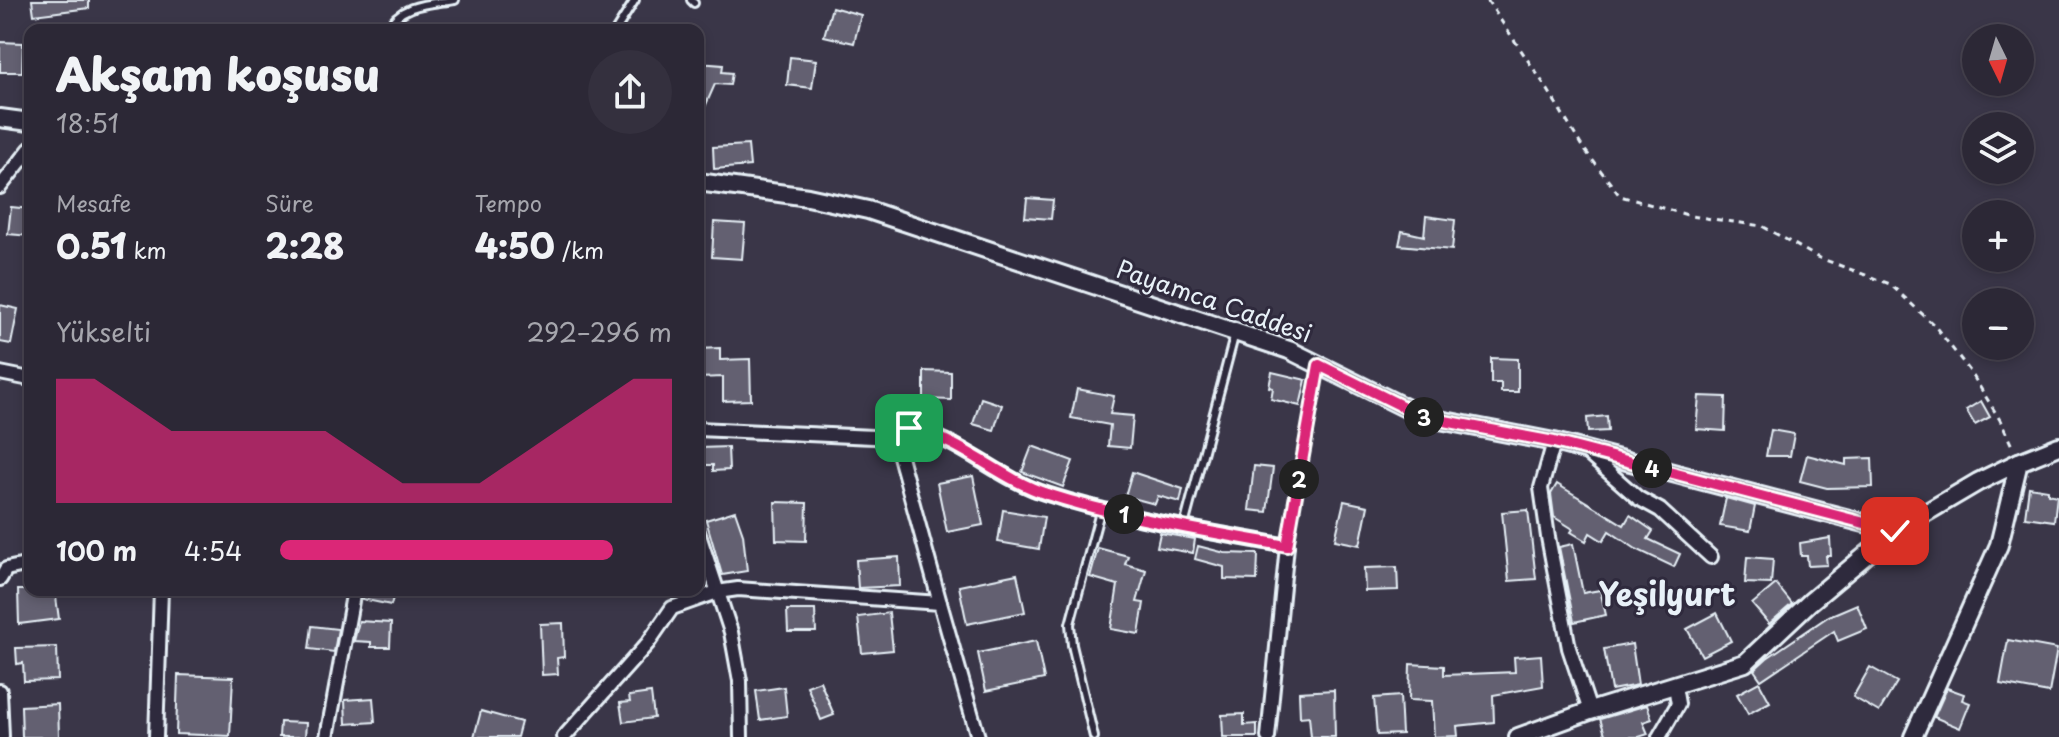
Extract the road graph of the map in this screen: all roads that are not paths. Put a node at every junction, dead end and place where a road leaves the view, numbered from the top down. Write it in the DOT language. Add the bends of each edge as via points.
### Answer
graph roads {
  1 [pos="455,0"];
  2 [pos="635,0"];
  3 [pos="391,24"];
  4 [pos="620,24"];
  5 [pos="0,118"];
  6 [pos="24,121"];
  7 [pos="24,157"];
  8 [pos="704,183"];
  9 [pos="0,187"];
  10 [pos="1236,332"];
  11 [pos="0,373"];
  12 [pos="24,378"];
  13 [pos="704,429"];
  14 [pos="895,438"];
  15 [pos="1554,442"];
  16 [pos="2059,446"];
  17 [pos="1585,450"];
  18 [pos="2019,462"];
  19 [pos="1101,508"];
  20 [pos="1184,526"];
  21 [pos="1895,531"];
  22 [pos="704,551"];
  23 [pos="1711,557"];
  24 [pos="24,565"];
  25 [pos="0,579"];
  26 [pos="717,592"];
  27 [pos="161,596"];
  28 [pos="353,596"];
  29 [pos="940,603"];
  30 [pos="1675,686"];
  31 [pos="0,691"];
  32 [pos="1590,711"];
  33 [pos="2,737"];
  34 [pos="156,737"];
  35 [pos="327,737"];
  36 [pos="564,737"];
  37 [pos="741,737"];
  38 [pos="978,737"];
  39 [pos="1094,737"];
  40 [pos="1268,737"];
  41 [pos="1518,737"];
  42 [pos="1659,737"];
  43 [pos="1913,737"];
  1 -- 3 [label="lane" via="410,8"];
  2 -- 4 [label="lane"];
  5 -- 6 [label="street"];
  7 -- 9 [label="street"];
  8 -- 10 [label="street, Payamca Caddesi" via="868,210"];
  10 -- 15 [label="street, Payamca Caddesi" via="1289,350 1424,417"];
  10 -- 20 [label="lane"];
  11 -- 12 [label="street"];
  13 -- 14 [label="street"];
  14 -- 19 [label="street" via="909,428 933,433 1044,493"];
  14 -- 29 [label="street"];
  15 -- 17 [label="street, Payamca Caddesi"];
  15 -- 32 [label="street" via="1541,488 1569,648"];
  16 -- 18 [label="street"];
  17 -- 21 [label="street, Payamca Caddesi"];
  17 -- 23 [label="street"];
  18 -- 21 [label="street"];
  18 -- 43 [label="street" via="1999,545"];
  19 -- 20 [label="street"];
  19 -- 39 [label="lane" via="1070,624"];
  20 -- 40 [label="street" via="1287,546"];
  21 -- 30 [label="street" via="1745,663"];
  22 -- 26 [label="street"];
  24 -- 25 [label="street" via="6,569"];
  26 -- 29 [label="street" via="738,589"];
  26 -- 36 [label="street" via="672,608 648,643"];
  26 -- 37 [label="street" via="740,681"];
  27 -- 34 [label="street"];
  28 -- 35 [label="street"];
  29 -- 38 [label="street"];
  30 -- 32 [label="street"];
  30 -- 42 [label="street" via="1678,704"];
  31 -- 33 [label="street"];
  32 -- 41 [label="street"];
}
